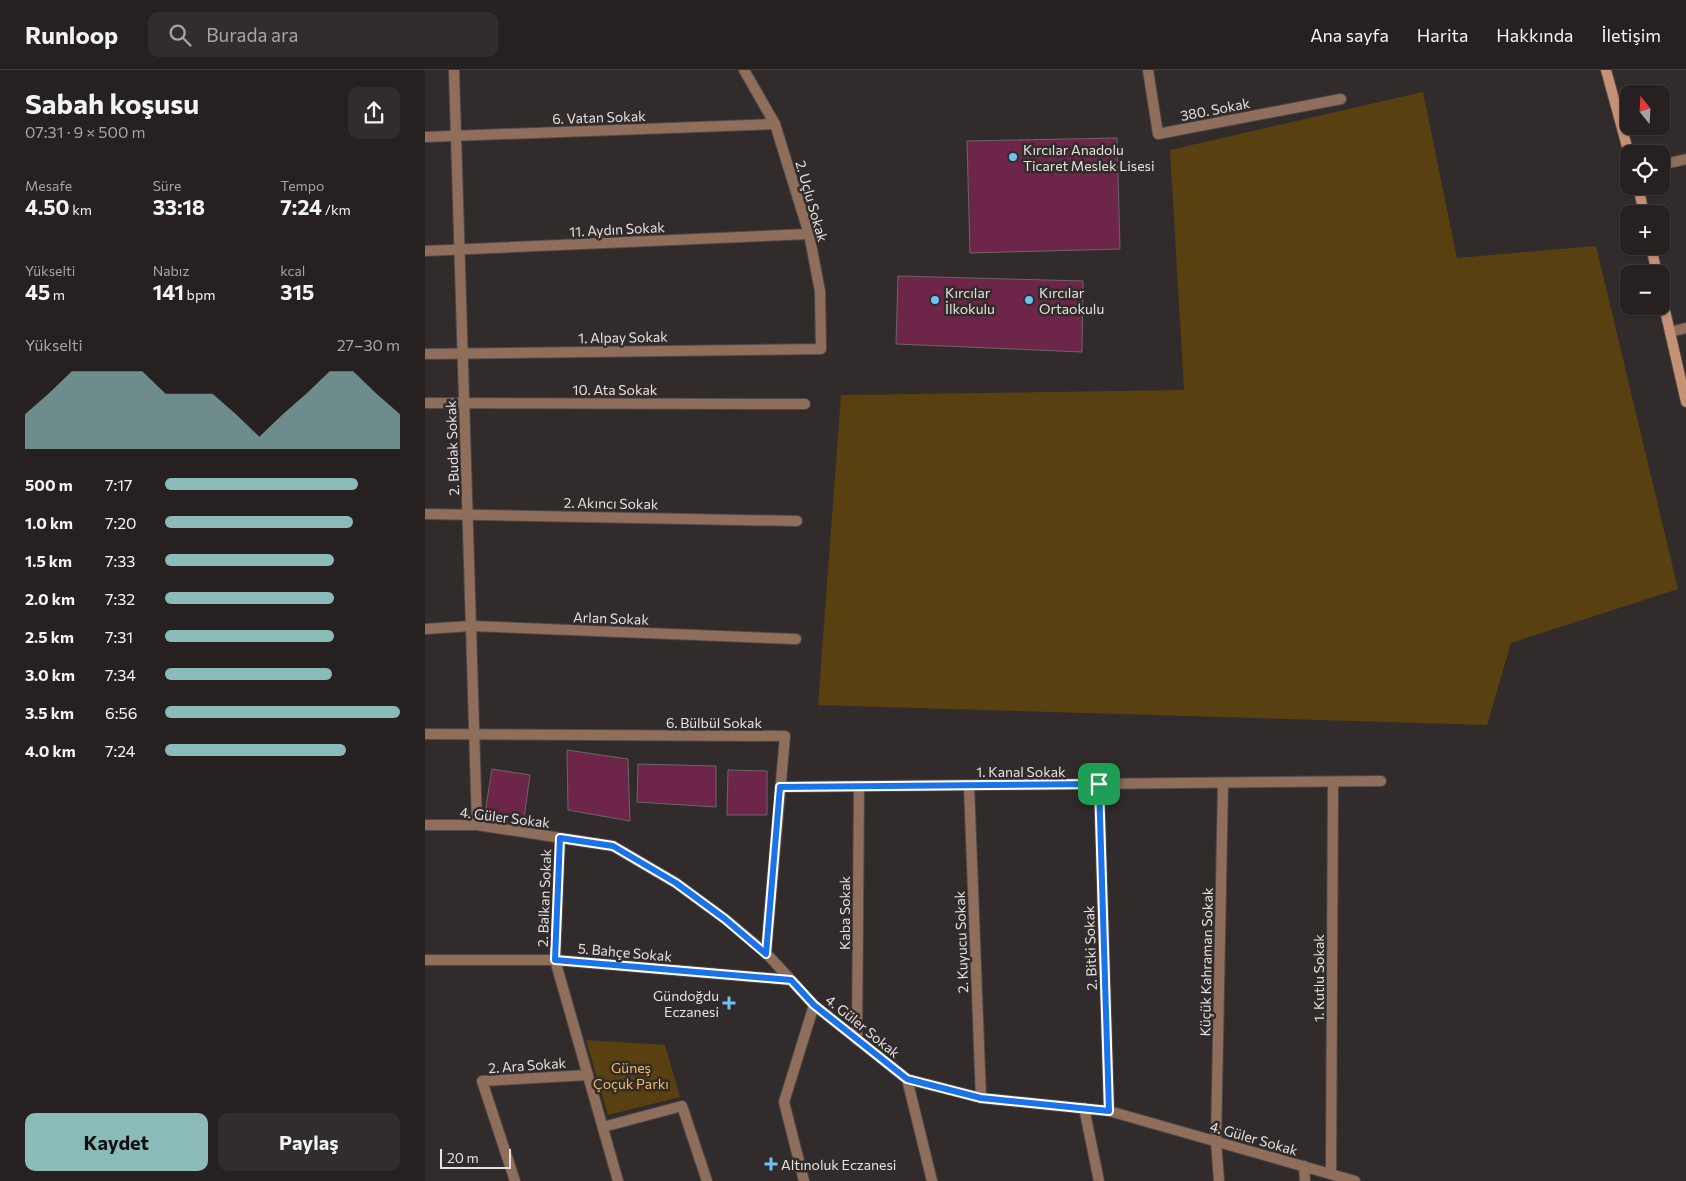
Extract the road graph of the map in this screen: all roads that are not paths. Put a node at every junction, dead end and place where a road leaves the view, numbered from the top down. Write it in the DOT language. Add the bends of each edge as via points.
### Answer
graph roads {
  1 [pos="455,70"];
  2 [pos="744,70"];
  3 [pos="1148,70"];
  4 [pos="1605,70"];
  5 [pos="1341,99"];
  6 [pos="775,124"];
  7 [pos="425,137"];
  8 [pos="456,137"];
  9 [pos="1626,145"];
  10 [pos="1686,159"];
  11 [pos="1670,163"];
  12 [pos="809,234"];
  13 [pos="461,250"];
  14 [pos="425,251"];
  15 [pos="1666,315"];
  16 [pos="1686,328"];
  17 [pos="1670,332"];
  18 [pos="821,349"];
  19 [pos="463,352"];
  20 [pos="425,354"];
  21 [pos="1686,402"];
  22 [pos="425,403"];
  23 [pos="464,403"];
  24 [pos="805,404"];
  25 [pos="425,514"];
  26 [pos="468,514"];
  27 [pos="797,521"];
  28 [pos="471,626"];
  29 [pos="425,629"];
  30 [pos="796,639"];
  31 [pos="425,734"];
  32 [pos="475,735"];
  33 [pos="1381,781"];
  34 [pos="1333,782"];
  35 [pos="1223,783"];
  36 [pos="1099,784"];
  37 [pos="969,785"];
  38 [pos="859,786"];
  39 [pos="780,787"];
  40 [pos="425,825"];
  41 [pos="477,825"];
  42 [pos="560,838"];
  43 [pos="766,954"];
  44 [pos="425,960"];
  45 [pos="555,960"];
  46 [pos="791,980"];
  47 [pos="814,1005"];
  48 [pos="857,1040"];
  49 [pos="588,1075"];
  50 [pos="907,1079"];
  51 [pos="981,1098"];
  52 [pos="1084,1108"];
  53 [pos="1109,1111"];
  54 [pos="603,1128"];
  55 [pos="1216,1141"];
  56 [pos="1303,1166"];
  57 [pos="1331,1174"];
  58 [pos="515,1181"];
  59 [pos="618,1181"];
  60 [pos="707,1181"];
  61 [pos="804,1181"];
  62 [pos="932,1181"];
  63 [pos="1099,1181"];
  64 [pos="1219,1181"];
  65 [pos="1305,1181"];
  66 [pos="1355,1181"];
  1 -- 8 [label="street, 2. Budak Sokak"];
  2 -- 6 [label="street, 2. Uçlu Sokak"];
  3 -- 5 [label="street, 380. Sokak" via="1158,134"];
  4 -- 9 [label="main road"];
  6 -- 8 [label="street, 6. Vatan Sokak"];
  6 -- 12 [label="street, 2. Uçlu Sokak"];
  7 -- 8 [label="street, 6. Vatan Sokak"];
  8 -- 13 [label="street, 2. Budak Sokak"];
  10 -- 11 [label="street"];
  12 -- 13 [label="street, 11. Aydın Sokak"];
  12 -- 18 [label="street, 2. Uçlu Sokak" via="820,292"];
  13 -- 14 [label="street, 11. Aydın Sokak"];
  13 -- 19 [label="street, 2. Budak Sokak"];
  15 -- 17 [label="main road"];
  16 -- 17 [label="street"];
  17 -- 21 [label="main road"];
  18 -- 19 [label="street, 1. Alpay Sokak"];
  19 -- 20 [label="street, 1. Alpay Sokak"];
  19 -- 23 [label="street, 2. Budak Sokak"];
  22 -- 23 [label="street, 10. Ata Sokak"];
  23 -- 24 [label="street, 10. Ata Sokak"];
  23 -- 26 [label="street, 2. Budak Sokak"];
  25 -- 26 [label="street, 2. Akıncı Sokak"];
  26 -- 27 [label="street, 2. Akıncı Sokak"];
  26 -- 28 [label="street, 2. Budak Sokak"];
  28 -- 29 [label="street, Arlan Sokak"];
  28 -- 30 [label="street, Arlan Sokak"];
  28 -- 32 [label="street, 2. Budak Sokak"];
  31 -- 32 [label="street, 6. Bülbül Sokak"];
  32 -- 39 [label="street, 6. Bülbül Sokak" via="785,736"];
  32 -- 41 [label="street, 2. Budak Sokak"];
  33 -- 34 [label="street, 1. Kanal Sokak"];
  34 -- 35 [label="street, 1. Kanal Sokak"];
  34 -- 57 [label="street, 1. Kutlu Sokak"];
  35 -- 36 [label="street, 1. Kanal Sokak"];
  35 -- 55 [label="street, Küçük Kahraman Sokak"];
  36 -- 37 [label="street, 1. Kanal Sokak"];
  36 -- 53 [label="street, 2. Bitki Sokak"];
  37 -- 38 [label="street, 1. Kanal Sokak"];
  37 -- 51 [label="street, 2. Kuyucu Sokak"];
  38 -- 39 [label="street, 1. Kanal Sokak"];
  38 -- 48 [label="street, Kaba Sokak"];
  39 -- 43 [label="street, 6. Bülbül Sokak"];
  40 -- 41 [label="street, 4. Güler Sokak"];
  41 -- 42 [label="street, 4. Güler Sokak"];
  42 -- 43 [label="street, 4. Güler Sokak" via="613,846 676,883"];
  42 -- 45 [label="street, 2. Balkan Sokak"];
  43 -- 46 [label="street, 4. Güler Sokak"];
  44 -- 45 [label="street, 5. Bahçe Sokak"];
  45 -- 46 [label="street, 5. Bahçe Sokak"];
  45 -- 49 [label="street, 2. Balkan Sokak"];
  46 -- 47 [label="street, 4. Güler Sokak"];
  47 -- 48 [label="street, 4. Güler Sokak"];
  47 -- 61 [label="street" via="784,1102"];
  48 -- 50 [label="street, 4. Güler Sokak"];
  49 -- 54 [label="street, 2. Balkan Sokak"];
  49 -- 58 [label="street, 2. Ara Sokak" via="482,1081"];
  50 -- 51 [label="street, 4. Güler Sokak"];
  50 -- 62 [label="street"];
  51 -- 52 [label="street, 4. Güler Sokak"];
  52 -- 53 [label="street, 4. Güler Sokak"];
  52 -- 63 [label="street"];
  53 -- 55 [label="street, 4. Güler Sokak"];
  54 -- 59 [label="street, 2. Balkan Sokak"];
  54 -- 60 [label="street" via="682,1106"];
  55 -- 56 [label="street, 4. Güler Sokak"];
  55 -- 64 [label="street, Küçük Kahraman Sokak"];
  56 -- 57 [label="street, 4. Güler Sokak"];
  56 -- 65 [label="street"];
  57 -- 66 [label="street, 4. Güler Sokak"];
}
